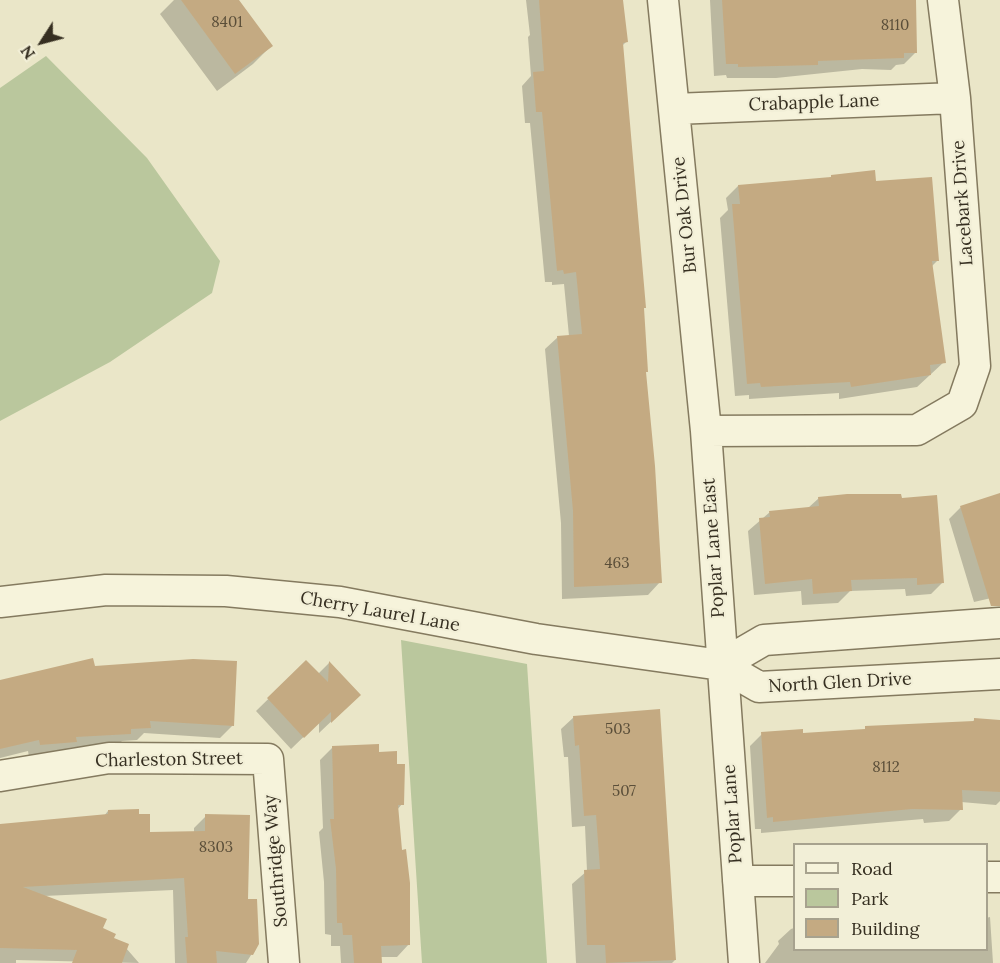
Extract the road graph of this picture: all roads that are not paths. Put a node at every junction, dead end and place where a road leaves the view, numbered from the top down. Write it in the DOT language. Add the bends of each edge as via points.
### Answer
graph roads {
  1 [pos="663,0"];
  2 [pos="943,0"];
  3 [pos="955,98"];
  4 [pos="674,109"];
  5 [pos="706,431"];
  6 [pos="0,602"];
  7 [pos="1000,623"];
  8 [pos="721,665"];
  9 [pos="1000,674"];
  10 [pos="268,759"];
  11 [pos="0,776"];
  12 [pos="793,880"];
  13 [pos="738,881"];
  14 [pos="284,963"];
  15 [pos="744,963"];
  1 -- 4 [label="street, Bur Oak Drive"];
  2 -- 3 [label="street, Lacebark Drive"];
  3 -- 4 [label="street, Crabapple Lane"];
  3 -- 5 [label="street, Lacebark Drive" via="975,366 962,404 917,430"];
  4 -- 5 [label="street, Bur Oak Drive"];
  5 -- 8 [label="street, Poplar Lane East"];
  6 -- 8 [label="street, Cherry Laurel Lane" via="106,590 226,591 340,602 536,639"];
  7 -- 8 [label="street" via="764,640"];
  8 -- 9 [label="street, North Glen Drive" via="759,687"];
  8 -- 13 [label="street, Poplar Lane"];
  10 -- 11 [label="street, Charleston Street" via="109,758"];
  10 -- 14 [label="street, Southridge Way"];
  12 -- 13 [label="street"];
  13 -- 15 [label="street, Poplar Lane"];
}
